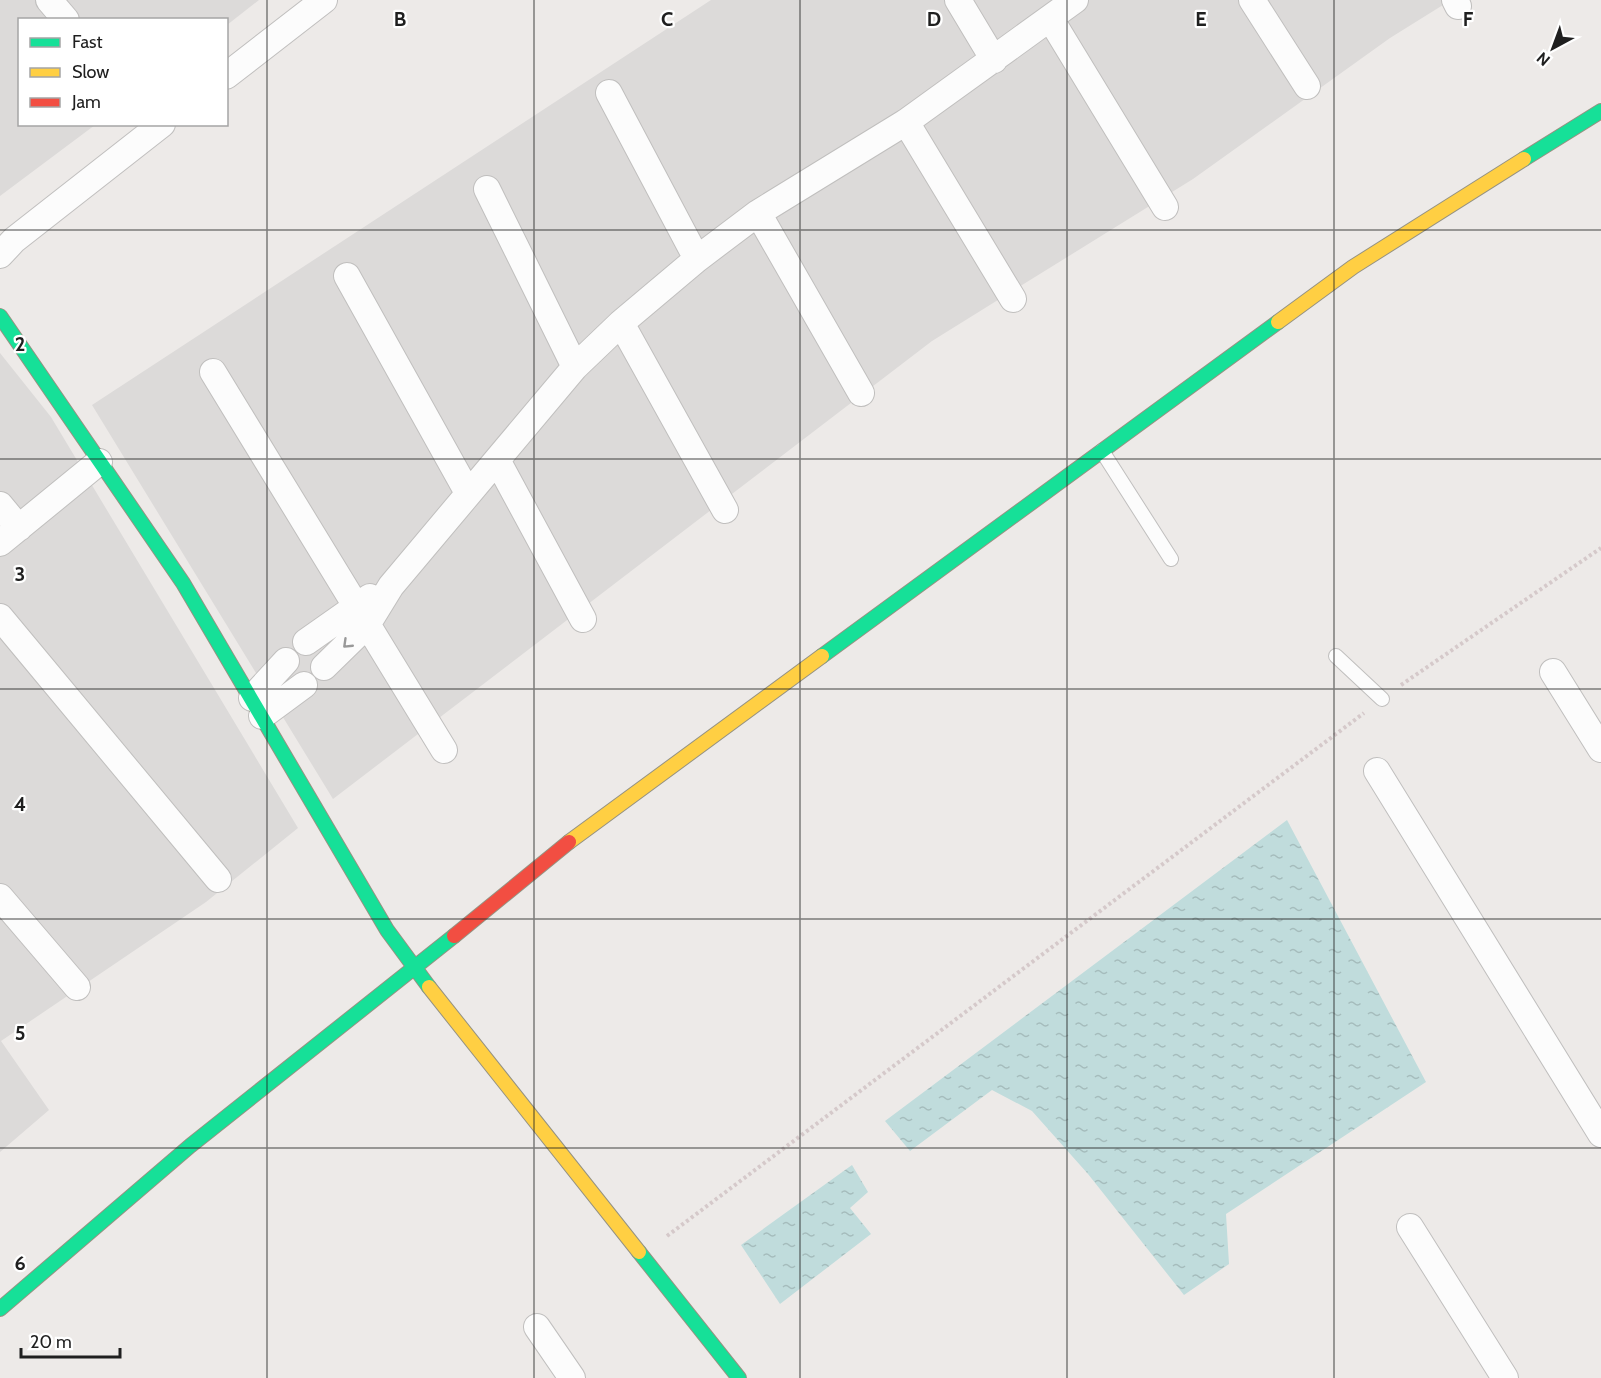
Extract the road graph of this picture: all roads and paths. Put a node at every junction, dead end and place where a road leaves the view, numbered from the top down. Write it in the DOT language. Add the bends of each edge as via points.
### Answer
graph roads {
  1 [pos="49,0"];
  2 [pos="324,0"];
  3 [pos="958,0"];
  4 [pos="1075,0"];
  5 [pos="1252,0"];
  6 [pos="64,18"];
  7 [pos="1050,18"];
  8 [pos="994,60"];
  9 [pos="228,74"];
  10 [pos="1307,87"];
  11 [pos="609,93"];
  12 [pos="1601,111"];
  13 [pos="906,122"];
  14 [pos="159,126"];
  15 [pos="487,189"];
  16 [pos="1165,207"];
  17 [pos="758,213"];
  18 [pos="0,255"];
  19 [pos="697,259"];
  20 [pos="347,276"];
  21 [pos="1013,299"];
  22 [pos="0,316"];
  23 [pos="621,323"];
  24 [pos="575,367"];
  25 [pos="213,372"];
  26 [pos="861,393"];
  27 [pos="1102,451"];
  28 [pos="497,460"];
  29 [pos="99,462"];
  30 [pos="468,493"];
  31 [pos="0,505"];
  32 [pos="725,510"];
  33 [pos="9,535"];
  34 [pos="1601,548"];
  35 [pos="1171,559"];
  36 [pos="361,615"];
  37 [pos="0,617"];
  38 [pos="583,619"];
  39 [pos="306,642"];
  40 [pos="1336,656"];
  41 [pos="286,661"];
  42 [pos="324,667"];
  43 [pos="1553,672"];
  44 [pos="304,685"];
  45 [pos="1382,699"];
  46 [pos="257,707"];
  47 [pos="1601,749"];
  48 [pos="444,750"];
  49 [pos="1377,771"];
  50 [pos="218,879"];
  51 [pos="0,897"];
  52 [pos="415,969"];
  53 [pos="77,987"];
  54 [pos="1601,1134"];
  55 [pos="1410,1227"];
  56 [pos="641,1256"];
  57 [pos="0,1309"];
  58 [pos="537,1328"];
  59 [pos="572,1378"];
  60 [pos="739,1378"];
  61 [pos="1505,1378"];
  1 -- 6 [label="street"];
  2 -- 9 [label="street"];
  3 -- 8 [label="street"];
  4 -- 7 [label="street"];
  5 -- 10 [label="street"];
  7 -- 8 [label="street"];
  7 -- 16 [label="street"];
  8 -- 13 [label="street"];
  11 -- 19 [label="street"];
  12 -- 27 [label="street" via="1353,267"];
  13 -- 17 [label="street"];
  13 -- 21 [label="street"];
  14 -- 18 [label="street"];
  15 -- 24 [label="street"];
  17 -- 19 [label="street"];
  17 -- 26 [label="street"];
  19 -- 23 [label="street"];
  20 -- 30 [label="street"];
  22 -- 29 [label="street"];
  23 -- 24 [label="street"];
  23 -- 32 [label="street"];
  24 -- 28 [label="street"];
  25 -- 36 [label="street"];
  27 -- 35 [label="lane"];
  27 -- 52 [label="street" via="549,856"];
  28 -- 30 [label="street"];
  28 -- 38 [label="street"];
  29 -- 33 [label="street"];
  29 -- 46 [label="street" via="183,583"];
  30 -- 36 [label="street" via="391,586"];
  31 -- 33 [label="street"];
  34 -- 45 [label="path"];
  36 -- 39 [label="street"];
  36 -- 42 [label="street, one-way"];
  36 -- 48 [label="street"];
  37 -- 50 [label="street"];
  40 -- 45 [label="lane"];
  41 -- 46 [label="street"];
  43 -- 47 [label="street"];
  44 -- 46 [label="street"];
  45 -- 56 [label="path"];
  46 -- 52 [label="street" via="387,930"];
  49 -- 54 [label="street"];
  51 -- 53 [label="street"];
  52 -- 56 [label="street"];
  52 -- 57 [label="street" via="190,1146"];
  55 -- 61 [label="street"];
  56 -- 60 [label="street"];
  58 -- 59 [label="street"];
}
